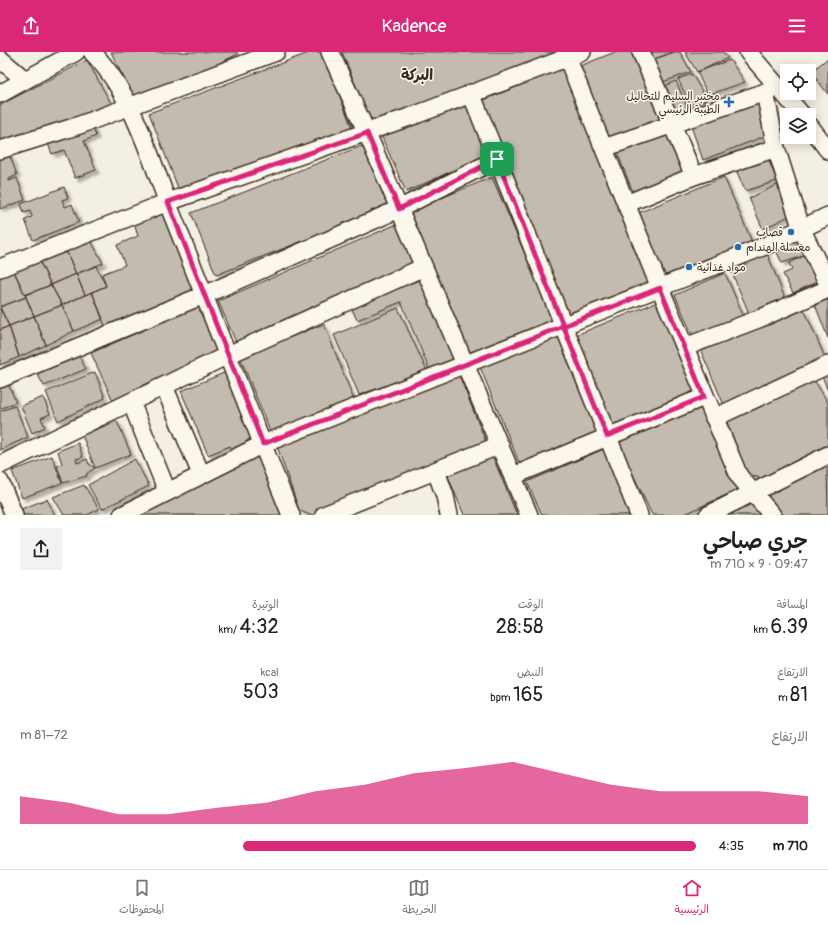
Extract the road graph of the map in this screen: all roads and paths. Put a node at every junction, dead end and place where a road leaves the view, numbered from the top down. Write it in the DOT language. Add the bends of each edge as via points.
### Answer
graph roads {
  1 [pos="76,52"];
  2 [pos="92,52"];
  3 [pos="276,52"];
  4 [pos="330,52"];
  5 [pos="641,52"];
  6 [pos="748,52"];
  7 [pos="572,54"];
  8 [pos="251,56"];
  9 [pos="0,59"];
  10 [pos="25,80"];
  11 [pos="771,90"];
  12 [pos="471,93"];
  13 [pos="0,94"];
  14 [pos="129,107"];
  15 [pos="793,108"];
  16 [pos="672,123"];
  17 [pos="367,133"];
  18 [pos="816,134"];
  19 [pos="604,148"];
  20 [pos="776,148"];
  21 [pos="0,150"];
  22 [pos="828,150"];
  23 [pos="497,159"];
  24 [pos="694,176"];
  25 [pos="168,202"];
  26 [pos="626,204"];
  27 [pos="399,209"];
  28 [pos="828,216"];
  29 [pos="802,230"];
  30 [pos="0,268"];
  31 [pos="424,268"];
  32 [pos="828,284"];
  33 [pos="660,288"];
  34 [pos="828,289"];
  35 [pos="204,294"];
  36 [pos="564,326"];
  37 [pos="685,347"];
  38 [pos="228,355"];
  39 [pos="466,364"];
  40 [pos="828,365"];
  41 [pos="0,380"];
  42 [pos="164,386"];
  43 [pos="704,397"];
  44 [pos="131,402"];
  45 [pos="714,418"];
  46 [pos="607,436"];
  47 [pos="263,444"];
  48 [pos="500,445"];
  49 [pos="827,456"];
  50 [pos="0,465"];
  51 [pos="436,471"];
  52 [pos="201,474"];
  53 [pos="513,476"];
  54 [pos="0,482"];
  55 [pos="167,491"];
  56 [pos="754,493"];
  57 [pos="14,515"];
  58 [pos="122,515"];
  59 [pos="291,515"];
  60 [pos="324,515"];
  61 [pos="449,515"];
  62 [pos="529,515"];
  63 [pos="639,515"];
  64 [pos="708,515"];
  65 [pos="772,515"];
  1 -- 10 [label="street"];
  2 -- 14 [label="street" via="103,63"];
  3 -- 8 [label="street"];
  4 -- 17 [label="street"];
  5 -- 16 [label="street"];
  6 -- 11 [label="street"];
  7 -- 12 [label="street"];
  7 -- 19 [label="street"];
  8 -- 14 [label="street"];
  9 -- 10 [label="street"];
  10 -- 13 [label="street"];
  11 -- 15 [label="street"];
  11 -- 16 [label="street"];
  11 -- 20 [label="street"];
  12 -- 17 [label="street"];
  12 -- 23 [label="street"];
  14 -- 21 [label="street"];
  14 -- 25 [label="street"];
  16 -- 19 [label="street"];
  16 -- 24 [label="street"];
  17 -- 25 [label="street"];
  17 -- 27 [label="street"];
  18 -- 22 [label="street"];
  19 -- 26 [label="street"];
  20 -- 24 [label="street"];
  20 -- 29 [label="street"];
  23 -- 27 [label="street"];
  23 -- 36 [label="street"];
  24 -- 26 [label="street"];
  25 -- 30 [label="street"];
  25 -- 35 [label="street"];
  26 -- 33 [label="street"];
  27 -- 31 [label="street"];
  27 -- 35 [label="street"];
  28 -- 29 [label="street"];
  29 -- 32 [label="street"];
  29 -- 33 [label="street"];
  31 -- 38 [label="street"];
  31 -- 39 [label="street"];
  33 -- 36 [label="street"];
  33 -- 37 [label="street"];
  34 -- 37 [label="street" via="762,318"];
  35 -- 38 [label="street"];
  35 -- 41 [label="street"];
  36 -- 39 [label="street"];
  36 -- 46 [label="street"];
  37 -- 43 [label="street"];
  38 -- 42 [label="street"];
  38 -- 47 [label="street"];
  39 -- 47 [label="street"];
  39 -- 48 [label="street"];
  40 -- 45 [label="street"];
  42 -- 44 [label="street"];
  42 -- 52 [label="street"];
  43 -- 45 [label="street"];
  43 -- 46 [label="street"];
  44 -- 50 [label="street"];
  44 -- 55 [label="street"];
  45 -- 56 [label="street" via="739,476"];
  46 -- 53 [label="street"];
  46 -- 63 [label="street"];
  47 -- 52 [label="street"];
  47 -- 59 [label="street"];
  48 -- 51 [label="street"];
  48 -- 53 [label="street"];
  49 -- 56 [label="street"];
  51 -- 60 [label="street"];
  51 -- 61 [label="street"];
  52 -- 55 [label="street"];
  53 -- 62 [label="street"];
  54 -- 57 [label="street"];
  55 -- 58 [label="street"];
  56 -- 64 [label="street"];
  56 -- 65 [label="street"];
}
